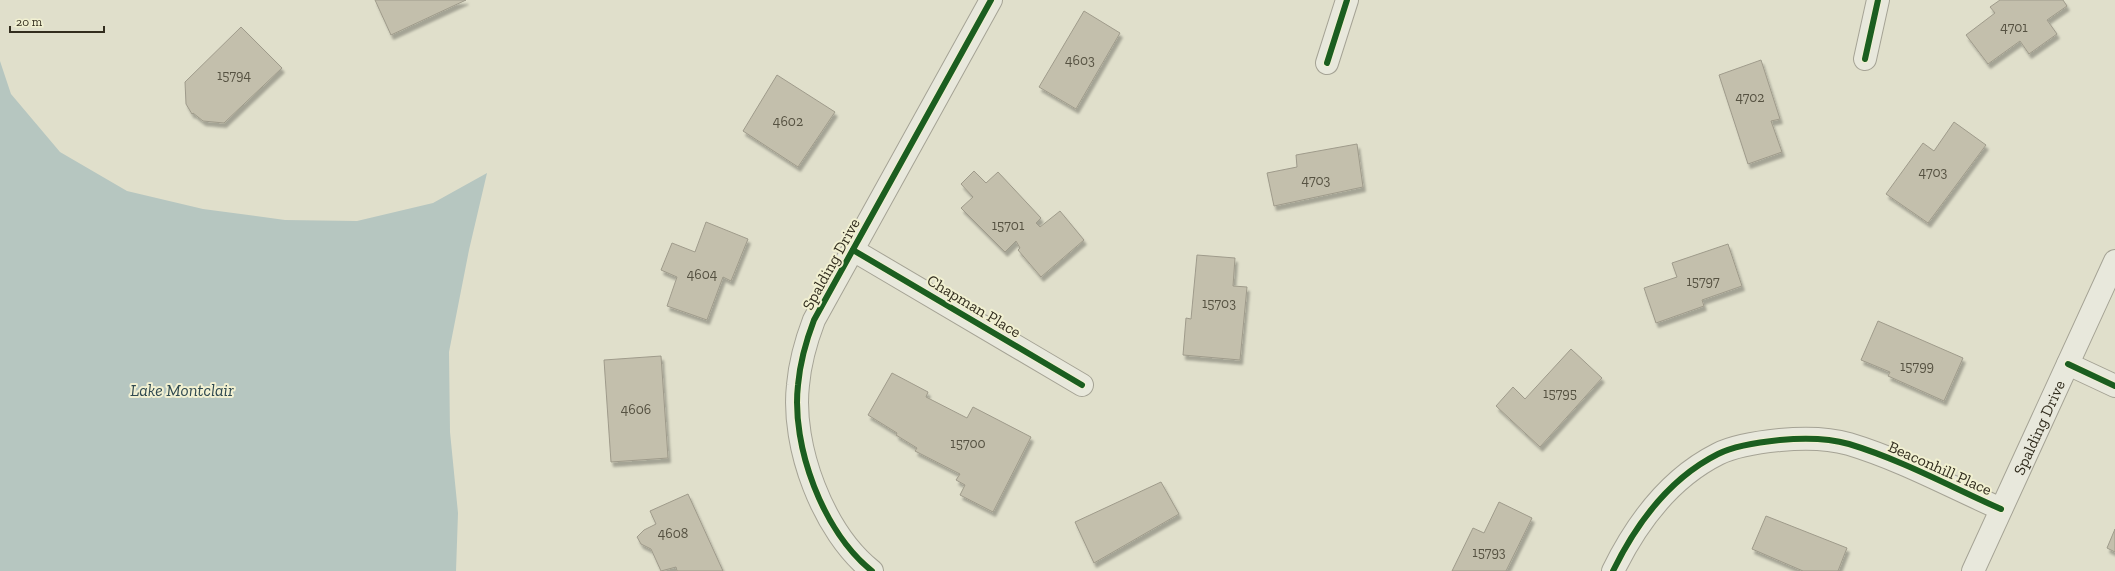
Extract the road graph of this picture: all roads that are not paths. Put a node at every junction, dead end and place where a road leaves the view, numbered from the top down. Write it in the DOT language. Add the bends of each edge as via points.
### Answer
graph roads {
  1 [pos="991,0"];
  2 [pos="1347,0"];
  3 [pos="1878,0"];
  4 [pos="1865,59"];
  5 [pos="1327,63"];
  6 [pos="853,250"];
  7 [pos="2115,261"];
  8 [pos="2068,364"];
  9 [pos="1082,385"];
  10 [pos="2115,386"];
  11 [pos="2001,510"];
  12 [pos="872,571"];
  13 [pos="1613,571"];
  14 [pos="1973,571"];
  1 -- 6 [label="street, Spalding Drive"];
  2 -- 5 [label="street"];
  3 -- 4 [label="street"];
  6 -- 9 [label="street, Chapman Place"];
  6 -- 12 [label="street, Spalding Drive" via="814,320 804,349 797,386 799,432 810,476 821,505 841,538"];
  7 -- 8 [label="street, Spalding Drive"];
  8 -- 10 [label="street"];
  8 -- 11 [label="street, Spalding Drive"];
  11 -- 13 [label="street, Beaconhill Place" via="1885,457 1847,444 1798,438 1758,442 1719,454 1691,471 1660,499 1634,532"];
  11 -- 14 [label="street, Spalding Drive"];
}
